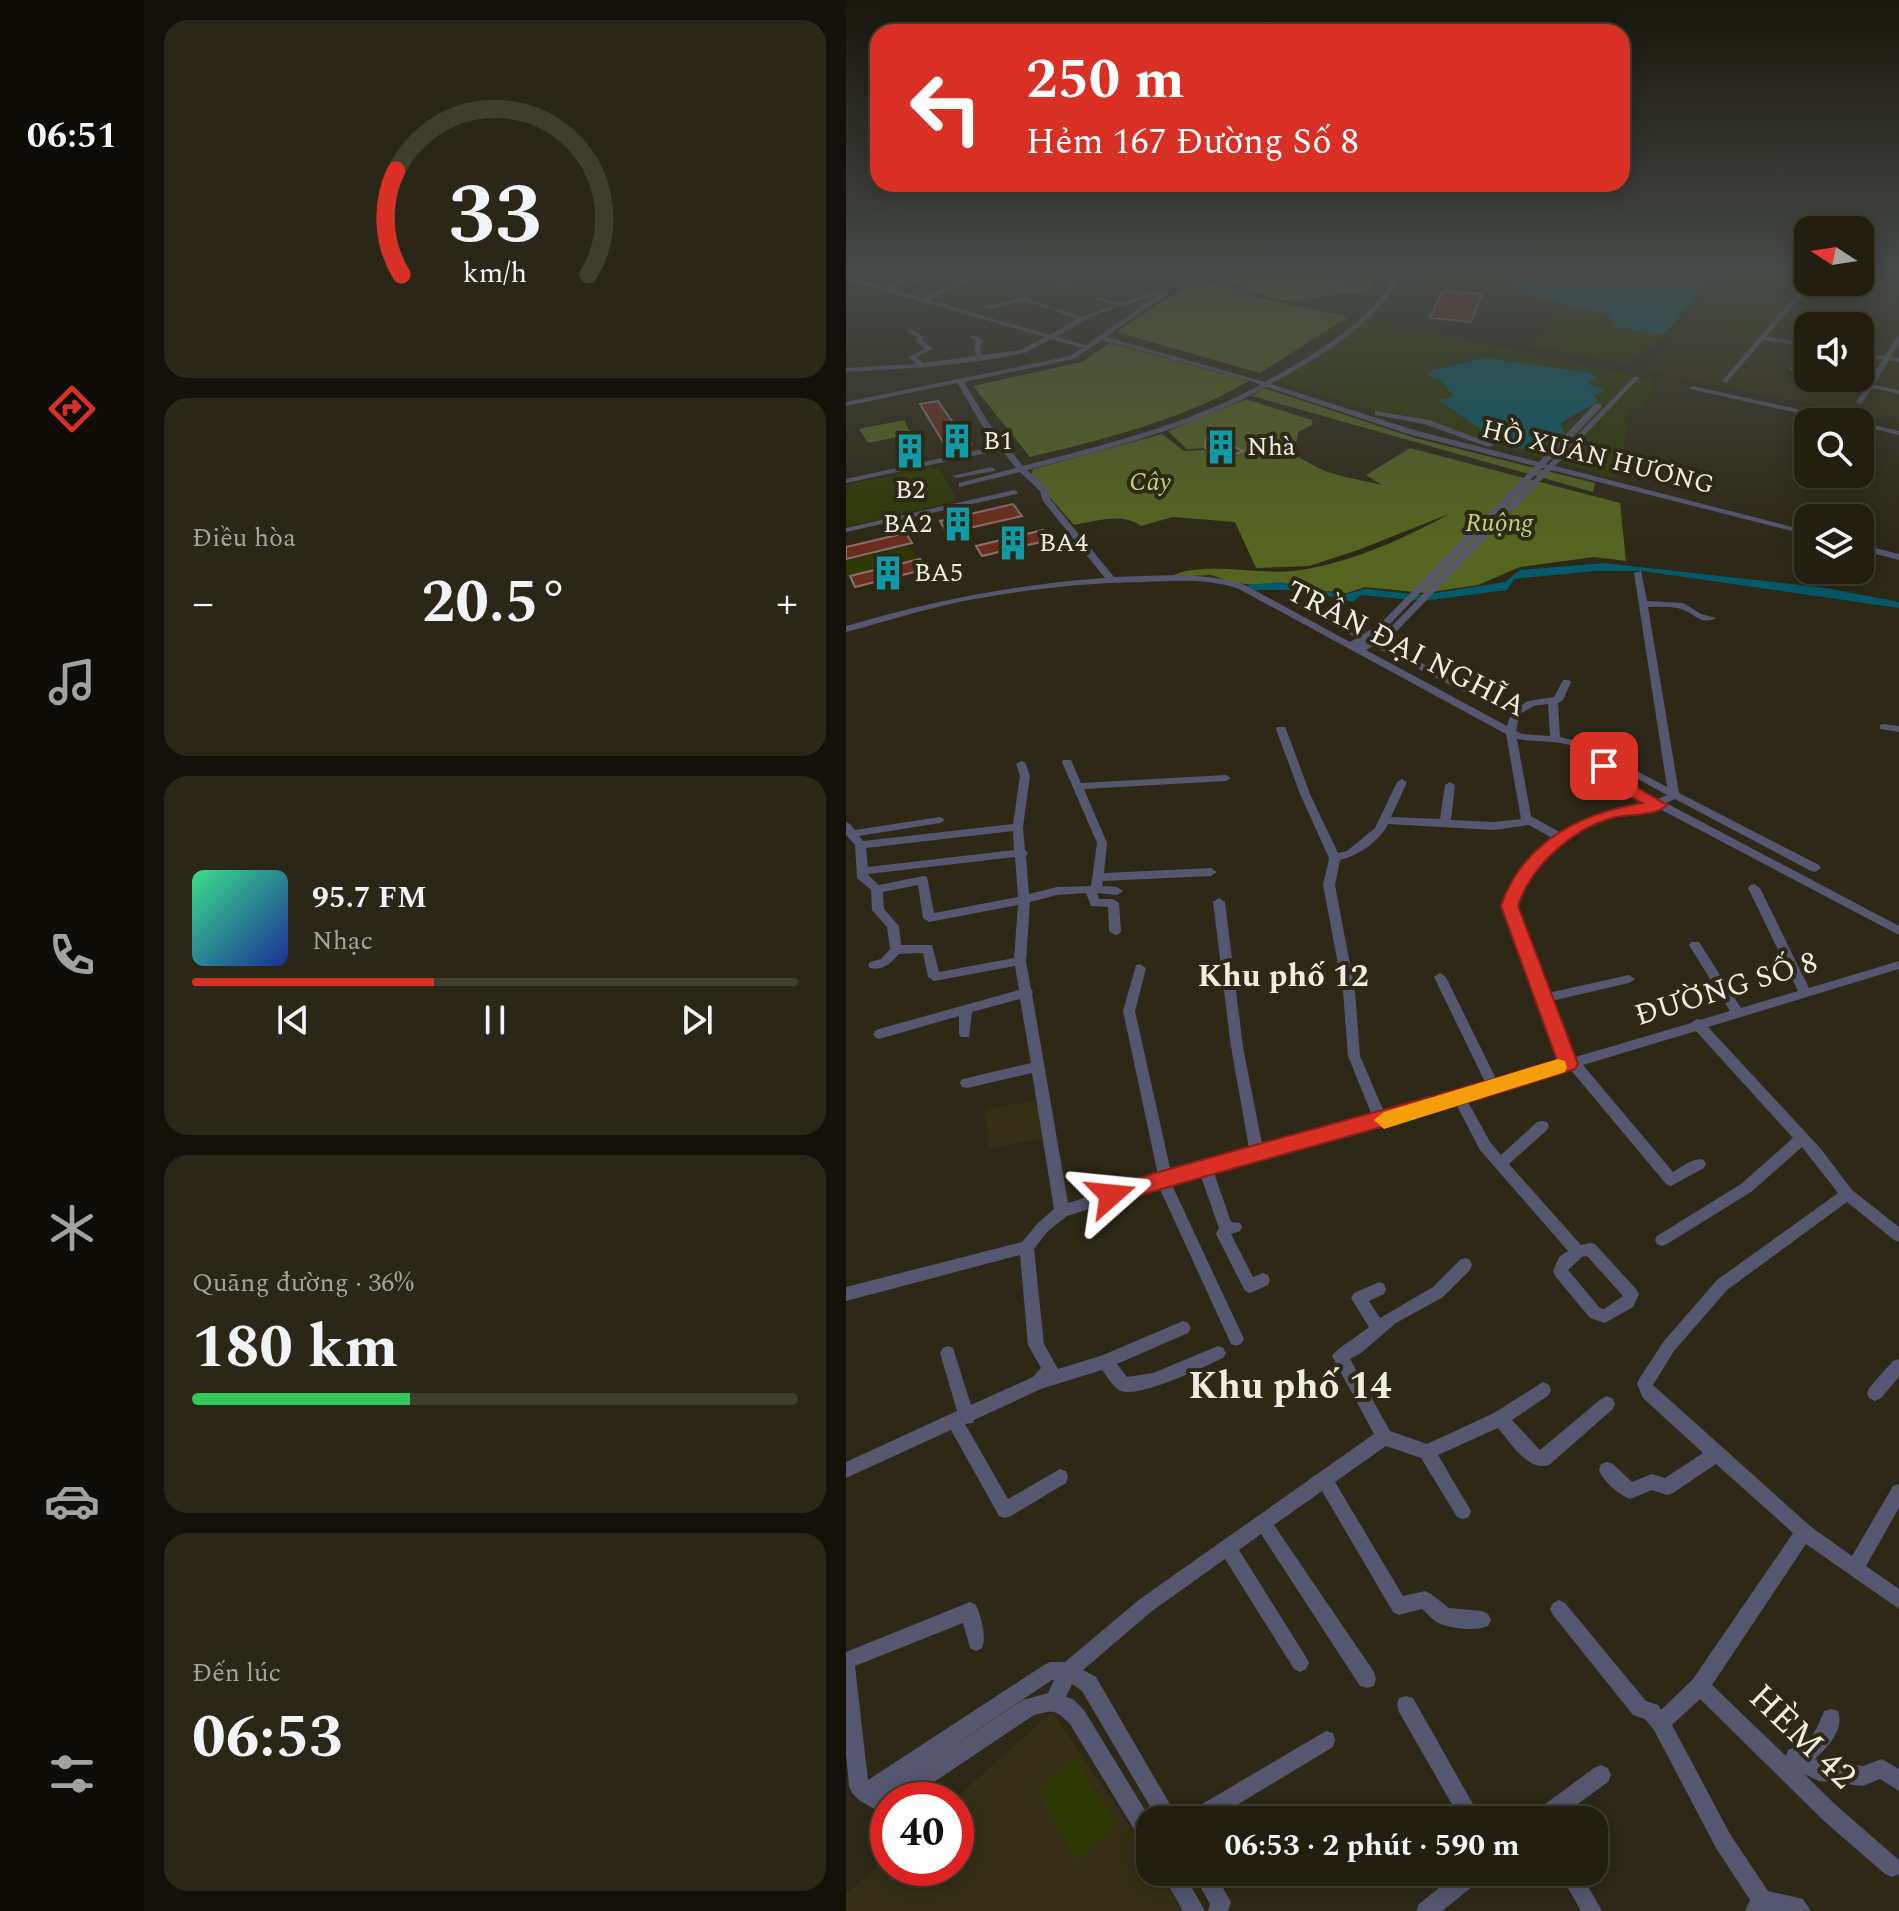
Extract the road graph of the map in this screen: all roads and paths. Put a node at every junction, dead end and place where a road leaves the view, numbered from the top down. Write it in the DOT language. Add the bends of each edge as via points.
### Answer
graph roads {
  1 [pos="916,360"];
  2 [pos="970,360"];
  3 [pos="995,360"];
  4 [pos="1063,360"];
  5 [pos="1188,360"];
  6 [pos="1296,360"];
  7 [pos="1742,360"];
  8 [pos="1885,360"];
  9 [pos="963,361"];
  10 [pos="921,365"];
  11 [pos="846,370"];
  12 [pos="1004,374"];
  13 [pos="1874,380"];
  14 [pos="1264,381"];
  15 [pos="1725,381"];
  16 [pos="960,382"];
  17 [pos="1874,387"];
  18 [pos="1692,388"];
  19 [pos="1867,392"];
  20 [pos="1899,392"];
  21 [pos="1235,393"];
  22 [pos="1245,396"];
  23 [pos="1860,402"];
  24 [pos="846,404"];
  25 [pos="1794,410"];
  26 [pos="1393,416"];
  27 [pos="1384,422"];
  28 [pos="1874,427"];
  29 [pos="1899,433"];
  30 [pos="1482,447"];
  31 [pos="983,451"];
  32 [pos="942,460"];
  33 [pos="1541,463"];
  34 [pos="1553,466"];
  35 [pos="1018,467"];
  36 [pos="956,476"];
  37 [pos="1601,480"];
  38 [pos="846,481"];
  39 [pos="962,485"];
  40 [pos="1014,492"];
  41 [pos="1598,495"];
  42 [pos="976,505"];
  43 [pos="1794,527"];
  44 [pos="1794,528"];
  45 [pos="846,530"];
  46 [pos="1874,548"];
  47 [pos="1899,554"];
  48 [pos="1638,573"];
  49 [pos="1110,578"];
  50 [pos="1418,597"];
  51 [pos="1289,600"];
  52 [pos="1645,604"];
  53 [pos="1712,618"];
  54 [pos="1393,624"];
  55 [pos="846,629"];
  56 [pos="1368,640"];
  57 [pos="1354,649"];
  58 [pos="1566,682"];
  59 [pos="1467,690"];
  60 [pos="1553,701"];
  61 [pos="1884,727"];
  62 [pos="1281,729"];
  63 [pos="1899,729"];
  64 [pos="1511,731"];
  65 [pos="1555,740"];
  66 [pos="1067,762"];
  67 [pos="1021,764"];
  68 [pos="1616,764"];
  69 [pos="1226,778"];
  70 [pos="1402,782"];
  71 [pos="1450,785"];
  72 [pos="1080,786"];
  73 [pos="1674,795"];
  74 [pos="1659,805"];
  75 [pos="940,820"];
  76 [pos="1387,820"];
  77 [pos="1530,821"];
  78 [pos="1445,824"];
  79 [pos="1018,827"];
  80 [pos="848,830"];
  81 [pos="1559,837"];
  82 [pos="860,845"];
  83 [pos="1022,853"];
  84 [pos="1335,858"];
  85 [pos="1815,868"];
  86 [pos="863,871"];
  87 [pos="1211,872"];
  88 [pos="1094,885"];
  89 [pos="1754,888"];
  90 [pos="877,889"];
  91 [pos="1117,891"];
  92 [pos="1024,900"];
  93 [pos="1219,902"];
  94 [pos="1115,931"];
  95 [pos="1899,931"];
  96 [pos="1695,945"];
  97 [pos="896,950"];
  98 [pos="1020,961"];
  99 [pos="874,965"];
  100 [pos="1899,965"];
  101 [pos="1140,968"];
  102 [pos="1440,977"];
  103 [pos="1629,979"];
  104 [pos="1027,992"];
  105 [pos="1805,993"];
  106 [pos="1545,998"];
  107 [pos="966,1009"];
  108 [pos="1737,1012"];
  109 [pos="1697,1024"];
  110 [pos="879,1034"];
  111 [pos="965,1034"];
  112 [pos="1570,1063"];
  113 [pos="1039,1066"];
  114 [pos="967,1083"];
  115 [pos="1493,1085"];
  116 [pos="1458,1096"];
  117 [pos="1381,1121"];
  118 [pos="1542,1126"];
  119 [pos="1802,1138"];
  120 [pos="1257,1151"];
  121 [pos="1500,1164"];
  122 [pos="1699,1164"];
  123 [pos="1205,1167"];
  124 [pos="1164,1178"];
  125 [pos="1847,1194"];
  126 [pos="1062,1211"];
  127 [pos="1899,1235"];
  128 [pos="1662,1240"];
  129 [pos="1027,1247"];
  130 [pos="1578,1252"];
  131 [pos="1465,1265"];
  132 [pos="1263,1280"];
  133 [pos="1379,1289"];
  134 [pos="846,1294"];
  135 [pos="1378,1327"];
  136 [pos="1183,1328"];
  137 [pos="1236,1339"];
  138 [pos="948,1353"];
  139 [pos="1218,1353"];
  140 [pos="1105,1362"];
  141 [pos="1899,1366"];
  142 [pos="1039,1382"];
  143 [pos="1543,1390"];
  144 [pos="1875,1393"];
  145 [pos="1607,1404"];
  146 [pos="961,1419"];
  147 [pos="1500,1419"];
  148 [pos="1384,1437"];
  149 [pos="1427,1452"];
  150 [pos="1717,1453"];
  151 [pos="846,1470"];
  152 [pos="1607,1470"];
  153 [pos="1060,1477"];
  154 [pos="1324,1479"];
  155 [pos="1899,1492"];
  156 [pos="1463,1511"];
  157 [pos="1264,1524"];
  158 [pos="1804,1532"];
  159 [pos="1228,1548"];
  160 [pos="1855,1567"];
  161 [pos="1899,1600"];
  162 [pos="1559,1609"];
  163 [pos="1482,1620"];
  164 [pos="976,1642"];
  165 [pos="846,1662"];
  166 [pos="1300,1663"];
  167 [pos="1068,1671"];
  168 [pos="1367,1679"];
  169 [pos="1700,1686"];
  170 [pos="1054,1701"];
  171 [pos="1406,1705"];
  172 [pos="1831,1718"];
  173 [pos="1661,1723"];
  174 [pos="1326,1740"];
  175 [pos="1791,1759"];
  176 [pos="1601,1775"];
  177 [pos="1899,1781"];
  178 [pos="866,1793"];
  179 [pos="1161,1806"];
  180 [pos="1217,1806"];
  181 [pos="1464,1806"];
  182 [pos="1559,1806"];
  183 [pos="1136,1814"];
  184 [pos="1892,1867"];
  185 [pos="1180,1886"];
  186 [pos="1211,1886"];
  187 [pos="1457,1886"];
  188 [pos="1577,1886"];
  189 [pos="1759,1906"];
  190 [pos="1195,1911"];
  191 [pos="1218,1911"];
  192 [pos="1426,1911"];
  193 [pos="1592,1911"];
  194 [pos="1801,1911"];
  1 -- 10 [label="street"];
  2 -- 9 [label="street"];
  3 -- 12 [label="street"];
  4 -- 12 [label="street"];
  5 -- 14 [label="street, HỒ XUÂN HƯƠNG"];
  6 -- 14 [label="street"];
  7 -- 15 [label="street"];
  8 -- 13 [label="street"];
  9 -- 10 [label="street"];
  10 -- 11 [label="street"];
  12 -- 16 [label="street"];
  14 -- 21 [label="street"];
  14 -- 22 [label="street"];
  14 -- 26 [label="street, HỒ XUÂN HƯƠNG"];
  14 -- 27 [label="street, HỒ XUÂN HƯƠNG"];
  16 -- 24 [label="street"];
  16 -- 35 [label="street"];
  17 -- 20 [label="street"];
  18 -- 25 [label="street"];
  19 -- 23 [label="street"];
  21 -- 22 [label="street"];
  21 -- 35 [label="street" via="1152,427"];
  22 -- 35 [label="street" via="1162,432"];
  26 -- 27 [label="street"];
  26 -- 30 [label="street, HỒ XUÂN HƯƠNG" via="1426,422"];
  27 -- 30 [label="street, HỒ XUÂN HƯƠNG"];
  28 -- 29 [label="street"];
  30 -- 33 [label="street, HỒ XUÂN HƯƠNG"];
  31 -- 32 [label="street"];
  32 -- 36 [label="street"];
  32 -- 38 [label="street"];
  33 -- 34 [label="street, HỒ XUÂN HƯƠNG"];
  33 -- 34 [label="street" via="1632,377"];
  33 -- 50 [label="street"];
  34 -- 37 [label="street, HỒ XUÂN HƯƠNG"];
  34 -- 43 [label="street, HỒ XUÂN HƯƠNG"];
  34 -- 50 [label="street" via="1429,593"];
  35 -- 36 [label="street"];
  35 -- 39 [label="street"];
  35 -- 49 [label="street"];
  36 -- 39 [label="street"];
  37 -- 41 [label="street"];
  37 -- 44 [label="street, HỒ XUÂN HƯƠNG"];
  39 -- 42 [label="street"];
  40 -- 42 [label="street"];
  42 -- 45 [label="street"];
  46 -- 47 [label="street"];
  48 -- 52 [label="street"];
  49 -- 55 [label="street, TRẦN ĐẠI NGHĨA" via="996,591"];
  49 -- 57 [label="street, TRẦN ĐẠI NGHĨA" via="1218,578"];
  50 -- 54 [label="street"];
  50 -- 54 [label="street" via="1407,602"];
  51 -- 56 [label="street"];
  52 -- 53 [label="street" via="1683,606"];
  52 -- 73 [label="street"];
  54 -- 56 [label="street"];
  56 -- 57 [label="street"];
  56 -- 59 [label="street"];
  57 -- 64 [label="street, TRẦN ĐẠI NGHĨA"];
  58 -- 60 [label="street" via="1560,698"];
  60 -- 64 [label="street" via="1523,706 1515,713"];
  60 -- 65 [label="street"];
  61 -- 63 [label="street"];
  62 -- 84 [label="street"];
  64 -- 65 [label="street, TRẦN ĐẠI NGHĨA" via="1520,737"];
  64 -- 77 [label="street"];
  65 -- 74 [label="street, TRẦN ĐẠI NGHĨA" via="1598,756 1604,775"];
  66 -- 72 [label="street"];
  67 -- 79 [label="street" via="1025,776"];
  68 -- 73 [label="street"];
  69 -- 72 [label="street"];
  70 -- 76 [label="street"];
  71 -- 78 [label="street"];
  72 -- 88 [label="street" via="1102,843"];
  73 -- 74 [label="street"];
  73 -- 85 [label="street"];
  74 -- 81 [label="street" via="1607,814"];
  74 -- 95 [label="street, TRẦN ĐẠI NGHĨA"];
  75 -- 80 [label="street"];
  76 -- 78 [label="street"];
  76 -- 84 [label="street" via="1351,854"];
  77 -- 78 [label="street"];
  77 -- 81 [label="street"];
  79 -- 82 [label="street"];
  79 -- 83 [label="street"];
  80 -- 82 [label="street"];
  81 -- 106 [label="street" via="1517,884 1510,906"];
  82 -- 86 [label="street"];
  83 -- 86 [label="street"];
  83 -- 92 [label="street"];
  84 -- 117 [label="street" via="1329,885 1349,991 1354,1056"];
  86 -- 90 [label="street" via="863,878"];
  87 -- 88 [label="street"];
  88 -- 91 [label="street"];
  88 -- 92 [label="street"];
  88 -- 94 [label="street" via="1095,903 1113,903"];
  89 -- 105 [label="street"];
  90 -- 92 [label="street" via="923,880 929,918"];
  90 -- 97 [label="street" via="878,910 893,926"];
  92 -- 98 [label="street"];
  93 -- 120 [label="street" via="1237,1047"];
  96 -- 108 [label="street"];
  97 -- 98 [label="street" via="928,948 934,977"];
  97 -- 99 [label="street"];
  98 -- 104 [label="street"];
  100 -- 105 [label="street, ĐƯỜNG SỐ 8"];
  101 -- 124 [label="street" via="1129,1011"];
  102 -- 115 [label="street"];
  103 -- 106 [label="street"];
  104 -- 107 [label="street"];
  104 -- 113 [label="street"];
  105 -- 108 [label="street, ĐƯỜNG SỐ 8"];
  106 -- 112 [label="street"];
  107 -- 110 [label="street"];
  107 -- 111 [label="street"];
  108 -- 109 [label="street, ĐƯỜNG SỐ 8"];
  109 -- 112 [label="street, ĐƯỜNG SỐ 8"];
  109 -- 119 [label="street"];
  112 -- 115 [label="street"];
  112 -- 122 [label="street" via="1671,1180"];
  113 -- 114 [label="street"];
  113 -- 126 [label="street"];
  115 -- 116 [label="street"];
  116 -- 117 [label="street"];
  116 -- 121 [label="street"];
  117 -- 120 [label="street"];
  118 -- 121 [label="street"];
  119 -- 125 [label="street"];
  119 -- 128 [label="street" via="1746,1188"];
  120 -- 123 [label="street"];
  121 -- 130 [label="street"];
  123 -- 124 [label="street"];
  123 -- 132 [label="street" via="1231,1228 1223,1234 1232,1257 1250,1286"];
  124 -- 126 [label="street"];
  124 -- 137 [label="street"];
  125 -- 127 [label="street"];
  125 -- 150 [label="street" via="1722,1285 1669,1346 1645,1384"];
  126 -- 129 [label="street"];
  129 -- 134 [label="street"];
  129 -- 142 [label="street" via="1036,1345 1050,1369"];
  130 -- 130 [label="street" via="1590,1249 1630,1291 1628,1302 1605,1316 1595,1313 1560,1271"];
  131 -- 135 [label="street" via="1438,1292"];
  133 -- 135 [label="street" via="1359,1298"];
  135 -- 148 [label="street" via="1340,1356"];
  136 -- 140 [label="street"];
  138 -- 146 [label="street"];
  139 -- 140 [label="street" via="1154,1380 1124,1385"];
  140 -- 142 [label="street"];
  141 -- 144 [label="street"];
  142 -- 146 [label="street"];
  143 -- 147 [label="street"];
  145 -- 147 [label="street" via="1543,1459 1536,1458"];
  146 -- 151 [label="street"];
  146 -- 153 [label="street" via="1005,1510"];
  147 -- 149 [label="street"];
  148 -- 149 [label="street"];
  148 -- 154 [label="street"];
  149 -- 156 [label="street"];
  150 -- 152 [label="street" via="1667,1487 1652,1482 1630,1491"];
  150 -- 158 [label="street"];
  154 -- 157 [label="street"];
  154 -- 163 [label="street" via="1399,1606 1425,1600 1445,1617"];
  155 -- 160 [label="street"];
  157 -- 159 [label="street"];
  157 -- 168 [label="street"];
  158 -- 160 [label="street"];
  158 -- 169 [label="street"];
  159 -- 166 [label="street"];
  159 -- 167 [label="street" via="1146,1605"];
  160 -- 161 [label="street"];
  162 -- 173 [label="street" via="1640,1708"];
  164 -- 165 [label="street" via="970,1611"];
  165 -- 178 [label="street" via="859,1786"];
  167 -- 170 [label="street"];
  167 -- 178 [label="street" via="1050,1671"];
  167 -- 179 [label="street" via="1089,1684"];
  169 -- 173 [label="street"];
  169 -- 175 [label="street, HÈM 42"];
  170 -- 178 [label="street" via="1030,1707 879,1802"];
  170 -- 183 [label="street" via="1077,1717"];
  171 -- 181 [label="street"];
  172 -- 175 [label="street" via="1816,1749"];
  173 -- 189 [label="street"];
  174 -- 180 [label="street"];
  175 -- 177 [label="street" via="1815,1770 1864,1776 1882,1769"];
  175 -- 184 [label="street, HÈM 42" via="1831,1814"];
  176 -- 182 [label="street"];
  185 -- 190 [label="street"];
  186 -- 191 [label="street" via="1221,1902"];
  187 -- 192 [label="street"];
  188 -- 193 [label="street"];
  189 -- 194 [label="street" via="1796,1906"];
}
